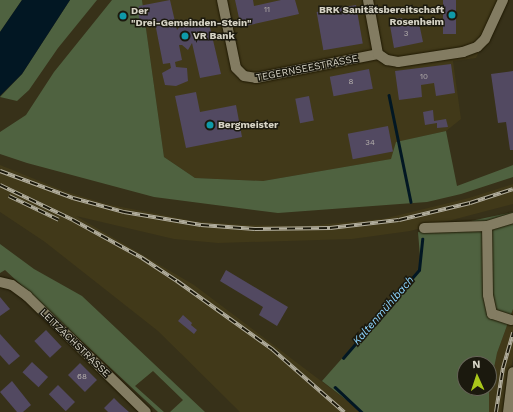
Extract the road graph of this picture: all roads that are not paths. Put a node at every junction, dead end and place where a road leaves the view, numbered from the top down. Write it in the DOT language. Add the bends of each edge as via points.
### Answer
graph roads {
  1 [pos="222,0"];
  2 [pos="368,0"];
  3 [pos="503,0"];
  4 [pos="378,54"];
  5 [pos="513,218"];
  6 [pos="487,226"];
  7 [pos="424,228"];
  8 [pos="0,282"];
  9 [pos="511,320"];
  10 [pos="513,372"];
  11 [pos="146,412"];
  12 [pos="508,412"];
  1 -- 4 [label="street, TEGERNSEESTRASSE" via="236,68 244,76 256,78"];
  2 -- 4 [label="street"];
  3 -- 4 [label="street" via="485,39 474,49 398,62 387,60"];
  5 -- 6 [label="street"];
  6 -- 7 [label="street"];
  6 -- 9 [label="street" via="488,295 492,314"];
  8 -- 11 [label="street, LEITZACHSTRASSE" via="12,284 27,296"];
  10 -- 12 [label="street"];
}
